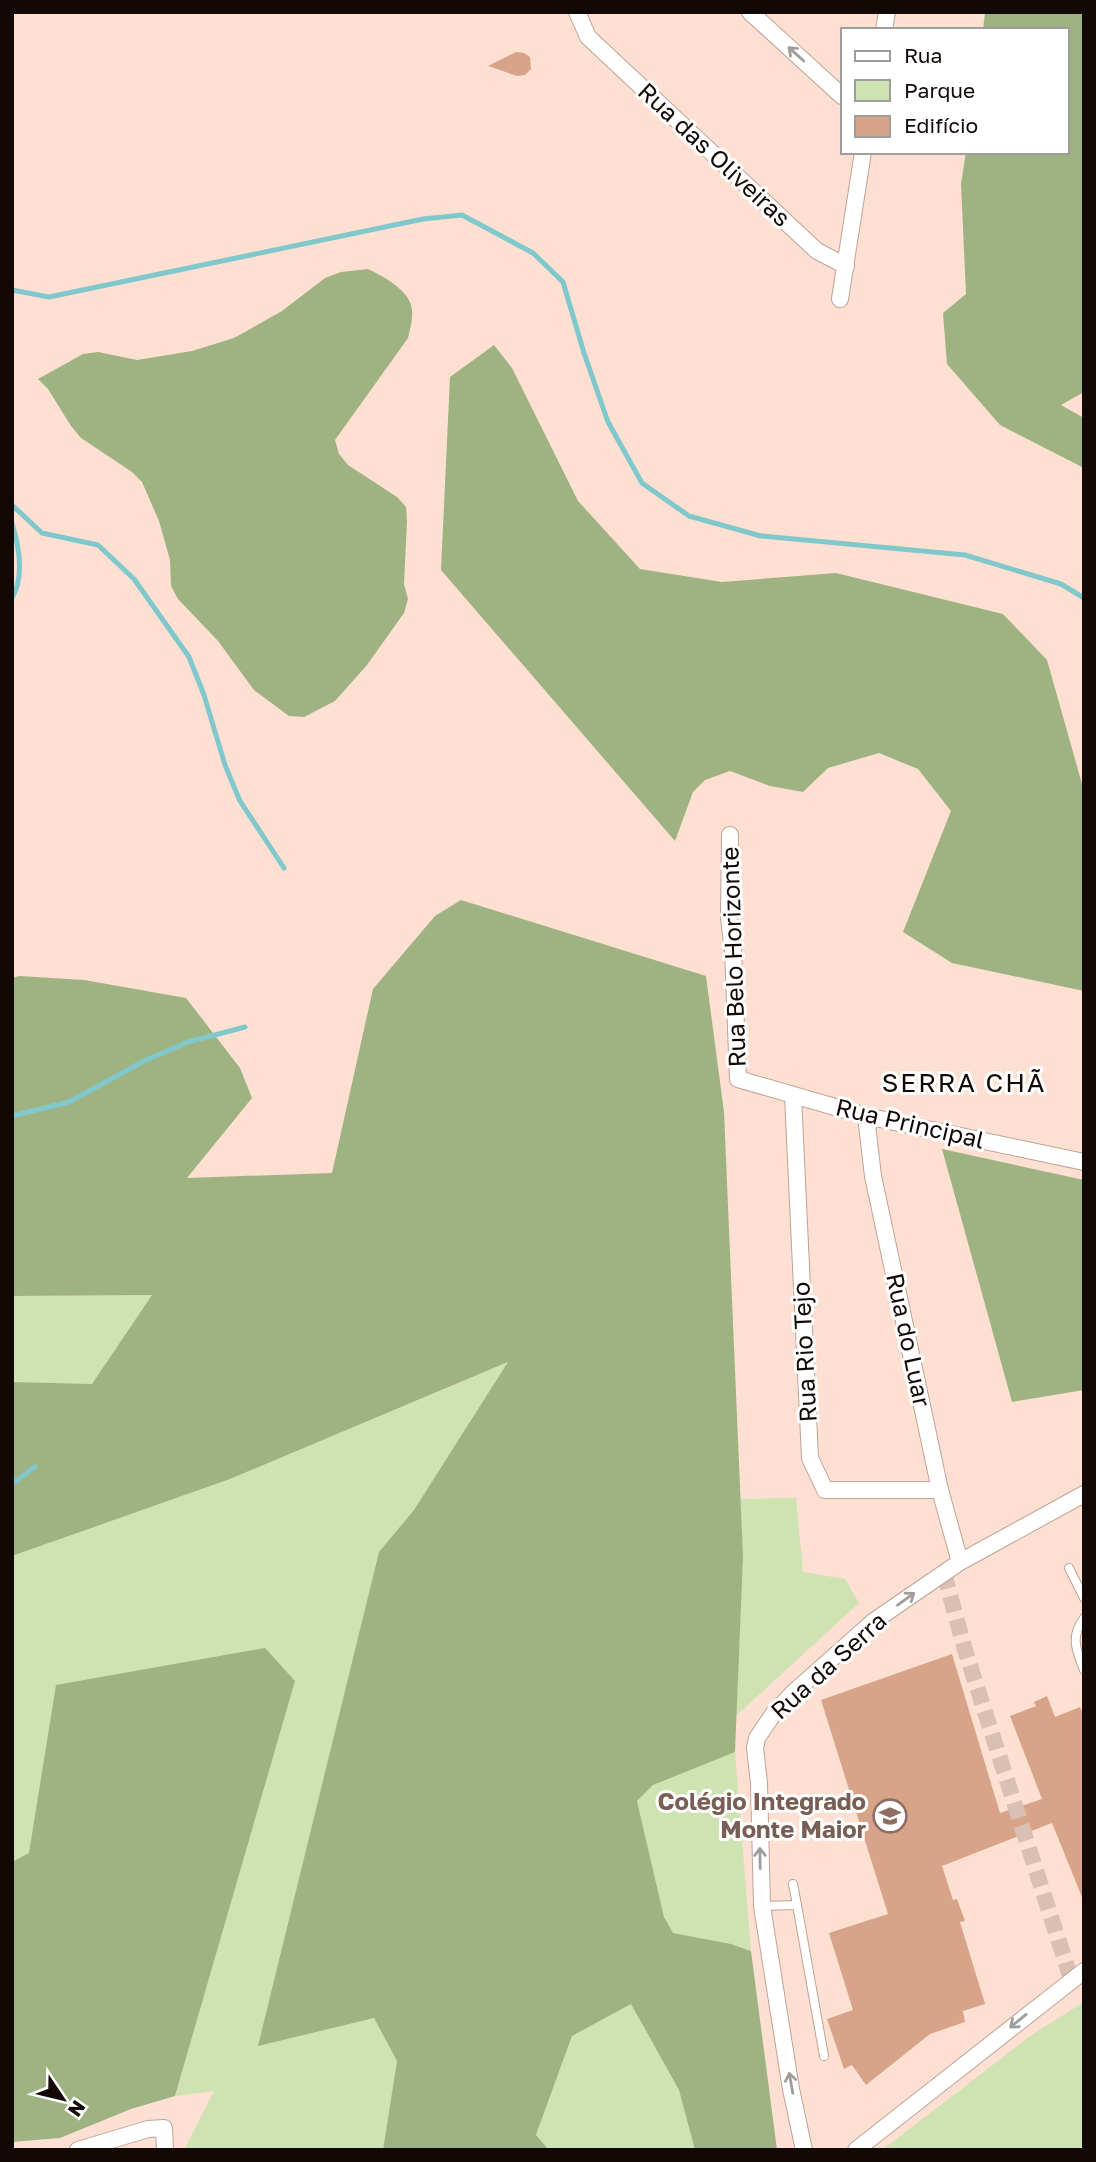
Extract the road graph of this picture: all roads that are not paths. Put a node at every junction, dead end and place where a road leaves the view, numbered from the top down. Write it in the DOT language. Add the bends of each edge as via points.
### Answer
graph roads {
  1 [pos="577,12"];
  2 [pos="750,12"];
  3 [pos="841,95"];
  4 [pos="863,154"];
  5 [pos="846,266"];
  6 [pos="840,299"];
  7 [pos="730,835"];
  8 [pos="738,1079"];
  9 [pos="793,1096"];
  10 [pos="866,1116"];
  11 [pos="1084,1162"];
  12 [pos="940,1490"];
  13 [pos="1084,1494"];
  14 [pos="960,1562"];
  15 [pos="1069,1568"];
  16 [pos="1084,1598"];
  17 [pos="1084,1618"];
  18 [pos="1084,1670"];
  19 [pos="793,1884"];
  20 [pos="797,1905"];
  21 [pos="762,1906"];
  22 [pos="1077,1975"];
  23 [pos="824,2056"];
  24 [pos="78,2150"];
  25 [pos="165,2150"];
  26 [pos="804,2150"];
  27 [pos="856,2150"];
  1 -- 5 [label="street, Rua das Oliveiras" via="588,37 817,251"];
  3 -- 2 [label="street, one-way"];
  4 -- 5 [label="street"];
  5 -- 6 [label="street"];
  7 -- 8 [label="street, Rua Belo Horizonte" via="729,918"];
  8 -- 9 [label="street, Rua Principal"];
  9 -- 10 [label="street, Rua Principal"];
  9 -- 12 [label="street, Rua Rio Tejo" via="810,1458 825,1490"];
  10 -- 11 [label="street, Rua Principal"];
  10 -- 12 [label="street, Rua do Luar" via="873,1176"];
  12 -- 14 [label="street, Rua do Luar"];
  13 -- 14 [label="street, Rua da Serra"];
  21 -- 14 [label="street, Rua da Serra, one-way" via="755,1748 762,1728 793,1693 874,1621"];
  15 -- 16 [label="lane"];
  17 -- 18 [label="lane" via="1073,1644"];
  19 -- 20 [label="lane"];
  20 -- 21 [label="lane"];
  20 -- 23 [label="lane"];
  26 -- 21 [label="street, Rua da Serra, one-way"];
  22 -- 27 [label="street, one-way"];
  24 -- 25 [label="street" via="164,2128"];
}
